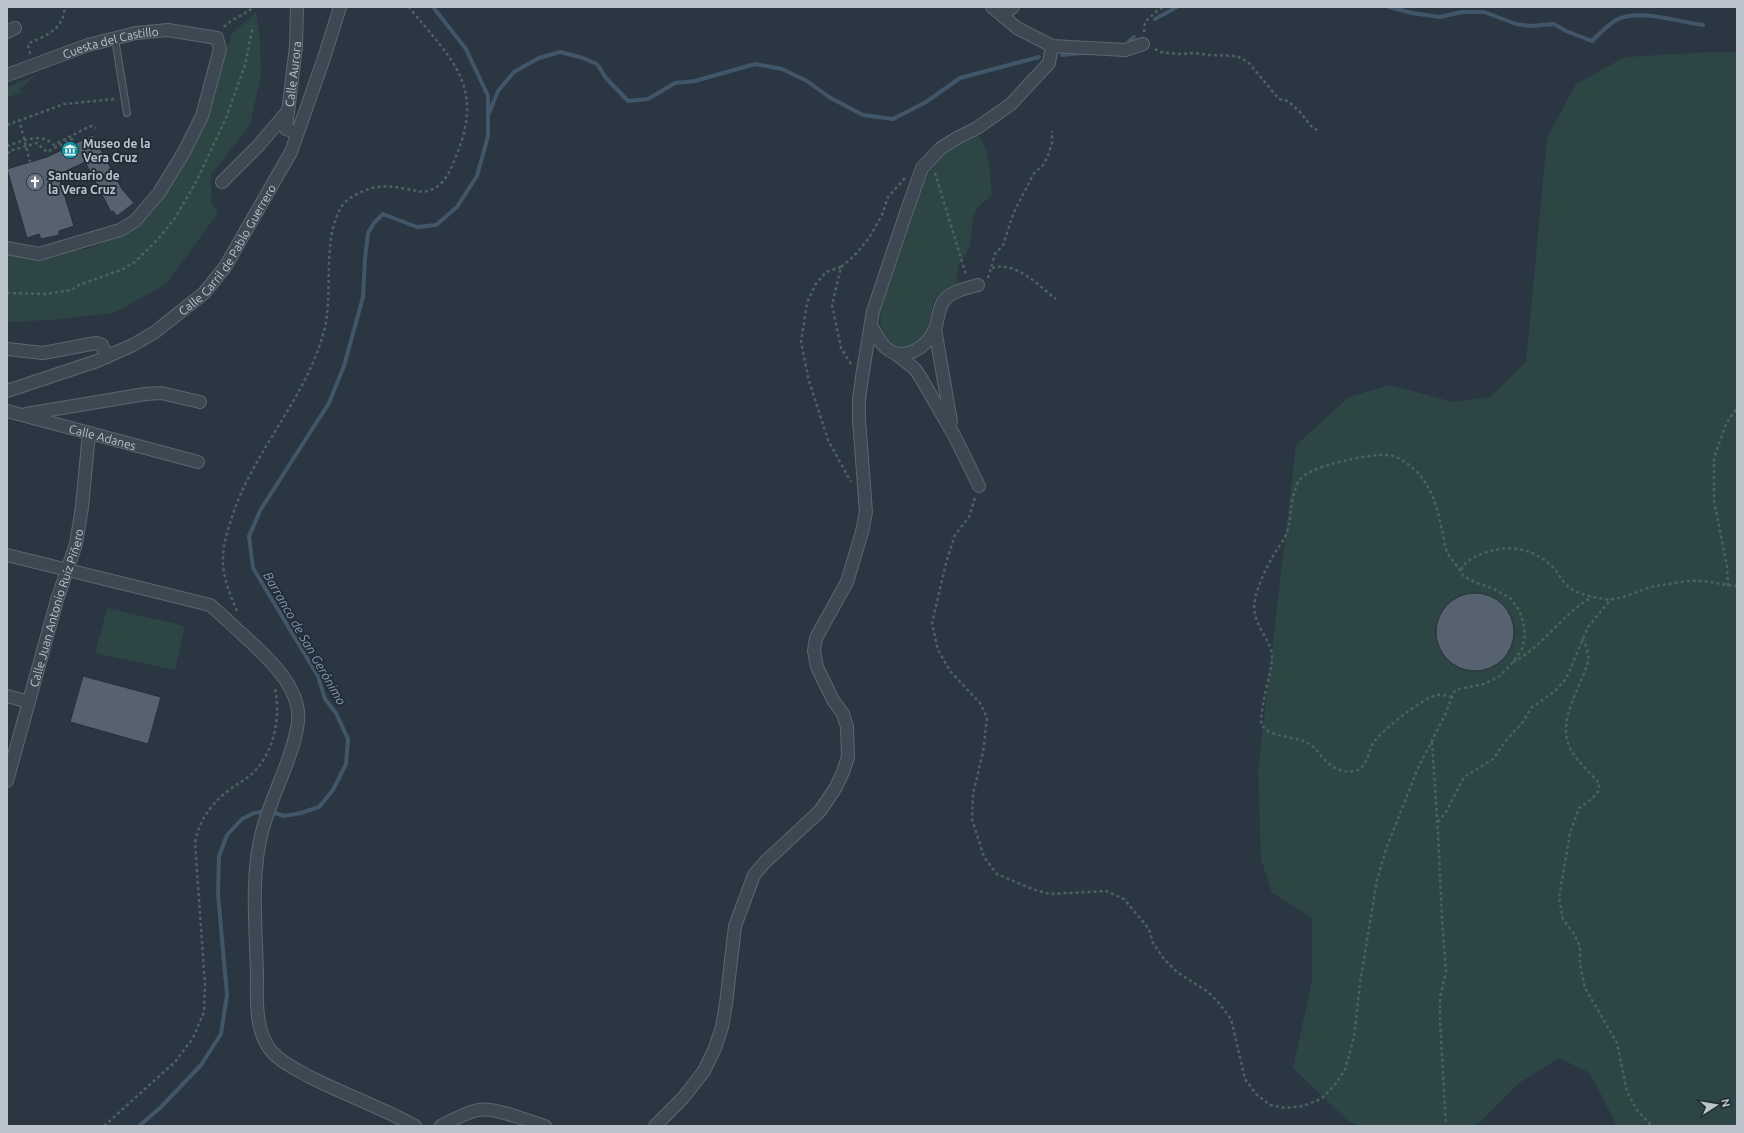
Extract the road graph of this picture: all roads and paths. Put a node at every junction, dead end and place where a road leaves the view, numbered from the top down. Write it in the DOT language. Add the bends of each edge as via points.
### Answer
graph roads {
  1 [pos="65,7"];
  2 [pos="253,7"];
  3 [pos="297,7"];
  4 [pos="340,7"];
  5 [pos="409,7"];
  6 [pos="992,7"];
  7 [pos="1013,7"];
  8 [pos="1165,7"];
  9 [pos="1002,15"];
  10 [pos="217,38"];
  11 [pos="114,39"];
  12 [pos="1143,44"];
  13 [pos="1052,46"];
  14 [pos="33,64"];
  15 [pos="7,75"];
  16 [pos="125,98"];
  17 [pos="287,112"];
  18 [pos="128,113"];
  19 [pos="19,119"];
  20 [pos="7,125"];
  21 [pos="96,128"];
  22 [pos="1052,131"];
  23 [pos="1320,132"];
  24 [pos="297,133"];
  25 [pos="73,135"];
  26 [pos="25,141"];
  27 [pos="7,146"];
  28 [pos="26,146"];
  29 [pos="7,160"];
  30 [pos="30,162"];
  31 [pos="926,164"];
  32 [pos="222,182"];
  33 [pos="7,248"];
  34 [pos="841,267"];
  35 [pos="991,268"];
  36 [pos="975,286"];
  37 [pos="1056,299"];
  38 [pos="871,325"];
  39 [pos="935,329"];
  40 [pos="7,349"];
  41 [pos="896,354"];
  42 [pos="107,357"];
  43 [pos="862,377"];
  44 [pos="7,391"];
  45 [pos="200,402"];
  46 [pos="1737,408"];
  47 [pos="7,411"];
  48 [pos="22,415"];
  49 [pos="89,433"];
  50 [pos="955,437"];
  51 [pos="198,462"];
  52 [pos="979,486"];
  53 [pos="866,496"];
  54 [pos="7,555"];
  55 [pos="67,570"];
  56 [pos="1461,571"];
  57 [pos="1728,586"];
  58 [pos="1737,586"];
  59 [pos="1592,596"];
  60 [pos="1612,598"];
  61 [pos="242,634"];
  62 [pos="1582,639"];
  63 [pos="1513,662"];
  64 [pos="274,666"];
  65 [pos="7,696"];
  66 [pos="1451,697"];
  67 [pos="29,702"];
  68 [pos="1432,742"];
  69 [pos="7,781"];
  70 [pos="1437,822"];
  71 [pos="104,1126"];
  72 [pos="415,1126"];
  73 [pos="441,1126"];
  74 [pos="544,1126"];
  75 [pos="655,1126"];
  76 [pos="1446,1126"];
  77 [pos="1652,1126"];
  1 -- 14 [label="path" via="62,21 42,38 29,43"];
  2 -- 10 [label="path" via="226,24"];
  3 -- 17 [label="street, Calle Aurora" via="296,46"];
  4 -- 24 [label="street, Calle Carril de Pablo Guerrero"];
  5 -- 61 [label="path" via="459,72 468,102 467,124 453,164 442,183 436,188 421,192 388,186 370,188 350,199 340,210 332,238 327,316 321,342 300,386 248,477 228,531 223,566 241,622"];
  6 -- 9 [label="street"];
  7 -- 9 [label="street"];
  8 -- 12 [label="path" via="1146,22"];
  9 -- 13 [label="street" via="1017,28"];
  10 -- 11 [label="street, Cuesta del Castillo" via="168,30 136,33"];
  10 -- 33 [label="street" via="220,49 202,116 159,193 135,221 120,230 39,254"];
  11 -- 14 [label="street, Cuesta del Castillo"];
  11 -- 16 [label="lane"];
  12 -- 13 [label="street" via="1125,50"];
  12 -- 23 [label="path" via="1160,52 1238,56 1248,62 1279,99 1288,101"];
  13 -- 31 [label="street" via="1049,63 1011,104 977,128 941,148"];
  14 -- 15 [label="street, Cuesta del Castillo"];
  16 -- 18 [label="lane"];
  16 -- 19 [label="path" via="64,104"];
  17 -- 24 [label="street, Calle Aurora" via="286,129"];
  17 -- 32 [label="street"];
  19 -- 20 [label="path"];
  19 -- 26 [label="path"];
  21 -- 25 [label="path" via="90,126"];
  22 -- 35 [label="path" via="1052,142 1044,164 1034,173 1023,194 1003,245 994,254"];
  24 -- 42 [label="street, Calle Carril de Pablo Guerrero" via="291,152 225,267 204,293 155,332 133,346"];
  25 -- 26 [label="path" via="54,145 44,138"];
  25 -- 28 [label="path" via="72,139 47,152 37,144"];
  26 -- 27 [label="path"];
  26 -- 28 [label="path"];
  28 -- 29 [label="path" via="9,151"];
  28 -- 30 [label="path"];
  31 -- 34 [label="path" via="902,180 888,197 882,215 869,238"];
  31 -- 36 [label="path" via="966,275"];
  31 -- 38 [label="street" via="888,262"];
  34 -- 43 [label="path" via="832,305 835,325 841,348"];
  34 -- 53 [label="path" via="826,272 815,284 807,303 801,342 809,381 828,440 848,478"];
  35 -- 36 [label="path" via="987,282"];
  35 -- 37 [label="path" via="999,265 1017,271 1034,280"];
  36 -- 39 [label="street" via="956,292 943,302"];
  38 -- 41 [label="street" via="886,348"];
  38 -- 43 [label="street"];
  39 -- 41 [label="street" via="923,346 906,354"];
  39 -- 50 [label="street"];
  40 -- 42 [label="street" via="43,353 96,343 102,345"];
  41 -- 50 [label="street" via="915,369"];
  42 -- 44 [label="street, Calle Carril de Pablo Guerrero"];
  43 -- 53 [label="street" via="859,420"];
  45 -- 48 [label="street" via="161,393 145,394"];
  46 -- 57 [label="path" via="1726,424 1714,458 1714,501 1727,566"];
  47 -- 48 [label="street, Calle Adanes"];
  48 -- 49 [label="street, Calle Adanes"];
  49 -- 51 [label="street, Calle Adanes"];
  49 -- 55 [label="street, Calle Juan Antonio Ruiz Piñero" via="76,544"];
  50 -- 52 [label="street"];
  52 -- 68 [label="path" via="969,517 955,535 932,623 938,650 950,671 980,703 987,718 983,752 973,794 972,819 984,857 997,874 1032,889 1050,894 1106,891 1124,899 1149,929 1153,943 1164,959 1177,972 1208,992 1219,1003 1230,1019 1245,1079 1256,1094 1270,1105 1286,1108 1303,1106 1321,1099 1345,1070 1354,1037 1376,880 1386,849"];
  53 -- 75 [label="street" via="866,512 858,550 847,582 816,638 814,651 817,667 843,714 847,727 848,757 844,772 820,811 754,875 735,926 726,1004 715,1048 704,1071 683,1098"];
  54 -- 55 [label="street"];
  55 -- 61 [label="street" via="210,605"];
  55 -- 67 [label="street, Calle Juan Antonio Ruiz Piñero"];
  56 -- 59 [label="path" via="1464,564 1472,558 1493,550 1513,547 1532,553 1552,566 1569,588"];
  56 -- 63 [label="path" via="1469,580 1510,598 1519,610 1525,634 1522,649"];
  56 -- 66 [label="path" via="1446,550 1440,519 1430,489 1416,471 1402,459 1388,454 1366,456 1310,471 1299,481 1287,533 1258,589 1255,605 1256,618 1270,647 1272,658 1261,724 1269,732 1308,743 1327,763 1337,769 1346,772 1361,768 1374,741 1420,703 1439,695"];
  57 -- 58 [label="path"];
  57 -- 60 [label="path" via="1700,581 1678,583 1654,586"];
  59 -- 60 [label="path"];
  59 -- 63 [label="path" via="1570,612 1542,642 1524,657"];
  60 -- 62 [label="path" via="1588,626"];
  61 -- 64 [label="street"];
  62 -- 70 [label="path" via="1566,680 1531,708 1493,759 1464,777 1446,812"];
  62 -- 77 [label="path" via="1587,646 1588,664 1576,689 1568,717 1567,736 1571,750 1599,783 1599,790 1592,799 1579,808 1570,833 1559,898 1563,919 1580,946 1580,965 1585,988 1617,1043 1627,1092 1637,1110"];
  63 -- 66 [label="path" via="1500,676 1484,684 1459,689"];
  64 -- 71 [label="path" via="278,715 263,762 210,807 197,830 195,842 205,984 204,1012 176,1062"];
  64 -- 72 [label="street" via="295,700 298,721 291,749 263,827 256,868 257,993 261,1032 273,1054 287,1064"];
  65 -- 67 [label="street"];
  66 -- 68 [label="path"];
  67 -- 69 [label="street, Calle Juan Antonio Ruiz Piñero"];
  68 -- 70 [label="path"];
  70 -- 76 [label="path" via="1446,972 1440,998 1440,1019"];
  73 -- 74 [label="street" via="479,1110 496,1112"];
}
